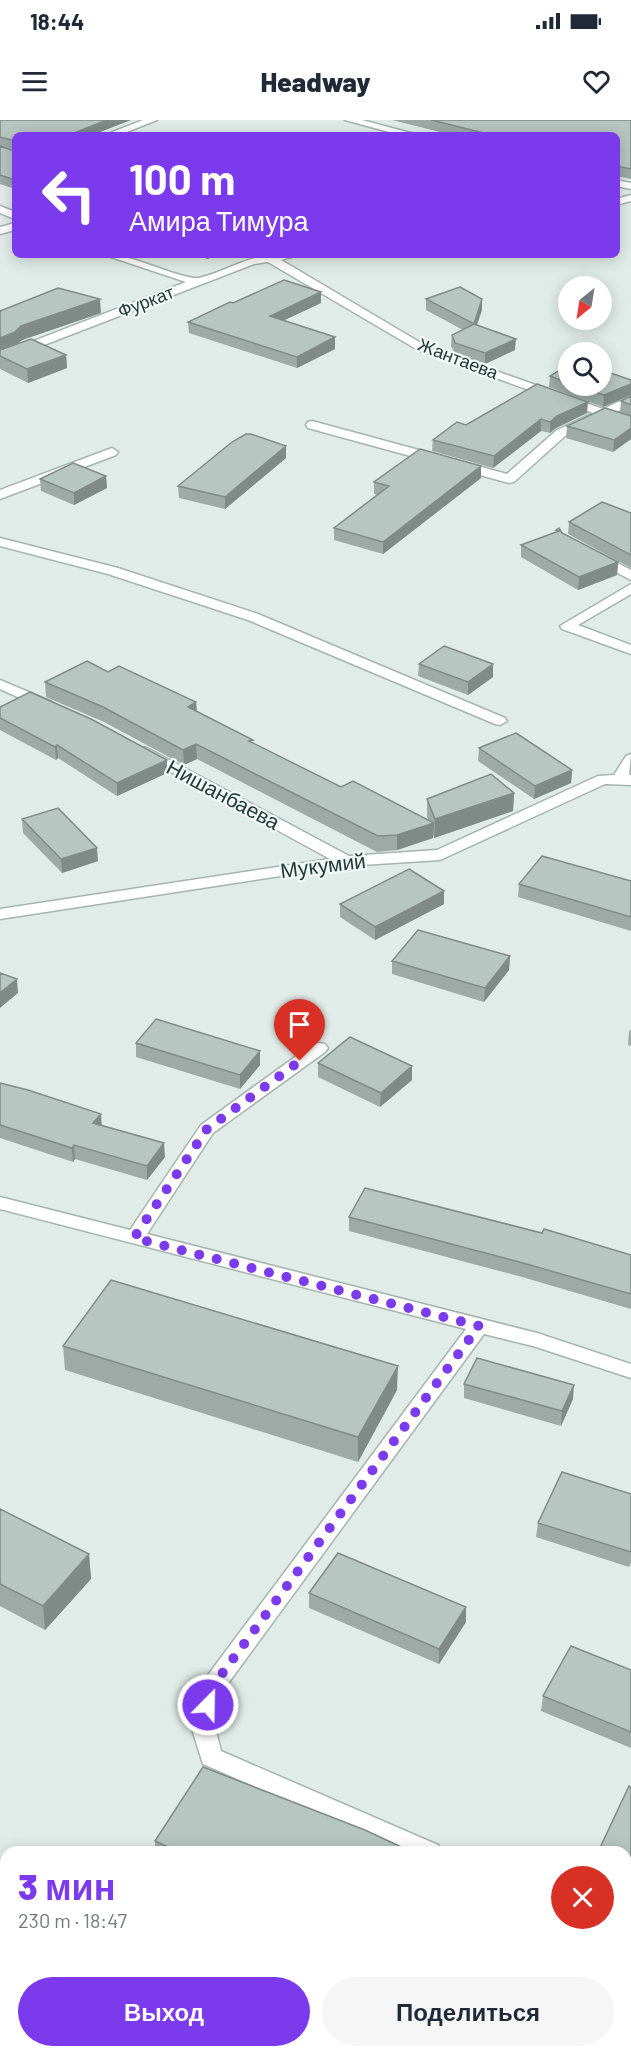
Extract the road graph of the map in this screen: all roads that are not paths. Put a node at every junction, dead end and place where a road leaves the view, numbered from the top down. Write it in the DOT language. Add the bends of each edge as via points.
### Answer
graph roads {
  1 [pos="152,120"];
  2 [pos="350,120"];
  3 [pos="119,132"];
  4 [pos="400,132"];
  5 [pos="120,258"];
  6 [pos="263,258"];
  7 [pos="269,258"];
  8 [pos="196,282"];
  9 [pos="0,358"];
  10 [pos="631,400"];
  11 [pos="608,413"];
  12 [pos="631,423"];
  13 [pos="312,425"];
  14 [pos="112,452"];
  15 [pos="0,495"];
  16 [pos="0,542"];
  17 [pos="585,550"];
  18 [pos="631,576"];
  19 [pos="631,588"];
  20 [pos="631,650"];
  21 [pos="0,684"];
  22 [pos="65,713"];
  23 [pos="500,721"];
  24 [pos="129,744"];
  25 [pos="631,759"];
  26 [pos="625,780"];
  27 [pos="346,861"];
  28 [pos="0,914"];
  29 [pos="319,1048"];
  30 [pos="0,1203"];
  31 [pos="134,1238"];
  32 [pos="479,1326"];
  33 [pos="631,1371"];
  34 [pos="415,1846"];
  1 -- 3 [label="street"];
  2 -- 4 [label="street"];
  5 -- 8 [label="street"];
  6 -- 8 [label="street, Фуркат"];
  7 -- 11 [label="street, Жантаева" via="422,348"];
  8 -- 9 [label="street, Фуркат"];
  10 -- 11 [label="street"];
  11 -- 12 [label="street, Жантаева"];
  11 -- 13 [label="street" via="561,433 509,480"];
  14 -- 15 [label="street"];
  16 -- 23 [label="street" via="113,571 253,617"];
  17 -- 18 [label="street"];
  19 -- 20 [label="street" via="567,626"];
  21 -- 22 [label="street"];
  24 -- 27 [label="street, Нишанбаева"];
  25 -- 26 [label="street"];
  26 -- 27 [label="street, Мукумий" via="603,779 440,855"];
  27 -- 28 [label="street, Мукумий"];
  29 -- 31 [label="street" via="207,1129"];
  30 -- 31 [label="street"];
  31 -- 32 [label="street"];
  32 -- 33 [label="street" via="537,1340"];
  32 -- 34 [label="street" via="213,1686 202,1723 211,1756"];
}
